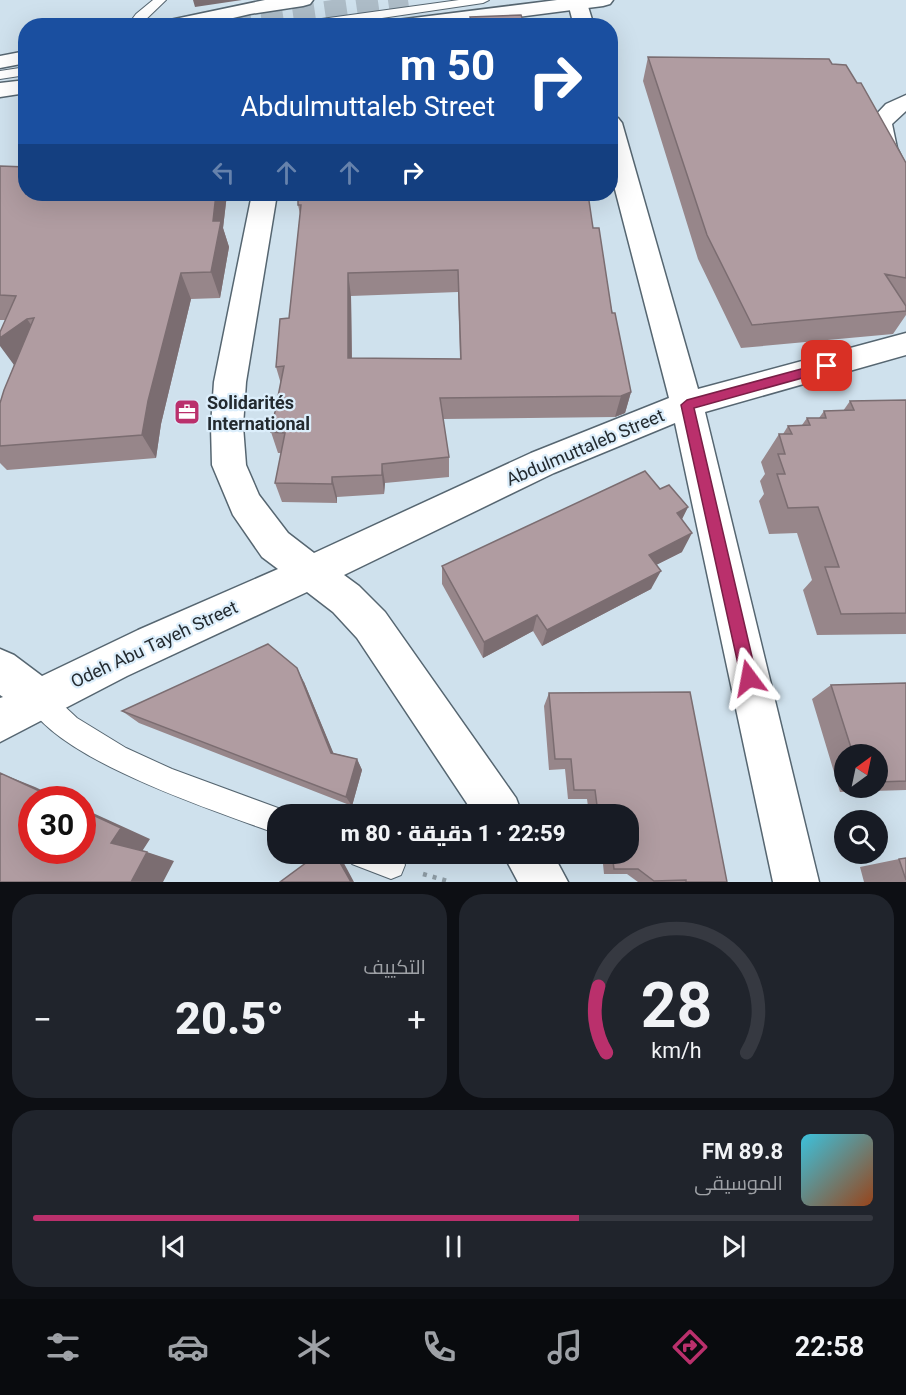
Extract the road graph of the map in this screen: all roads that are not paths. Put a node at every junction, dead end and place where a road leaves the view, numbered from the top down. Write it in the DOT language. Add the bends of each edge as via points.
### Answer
graph roads {
  1 [pos="160,0"];
  2 [pos="303,0"];
  3 [pos="483,0"];
  4 [pos="603,0"];
  5 [pos="578,3"];
  6 [pos="138,18"];
  7 [pos="206,18"];
  8 [pos="356,18"];
  9 [pos="460,18"];
  10 [pos="582,18"];
  11 [pos="18,59"];
  12 [pos="0,62"];
  13 [pos="18,72"];
  14 [pos="0,75"];
  15 [pos="18,87"];
  16 [pos="0,90"];
  17 [pos="906,102"];
  18 [pos="618,152"];
  19 [pos="906,186"];
  20 [pos="263,201"];
  21 [pos="906,344"];
  22 [pos="687,405"];
  23 [pos="310,573"];
  24 [pos="0,669"];
  25 [pos="38,699"];
  26 [pos="0,721"];
  27 [pos="493,804"];
  28 [pos="267,817"];
  29 [pos="533,864"];
  30 [pos="545,882"];
  31 [pos="796,882"];
  1 -- 6 [label="lane"];
  2 -- 7 [label="street"];
  3 -- 8 [label="lane"];
  4 -- 5 [label="street"];
  5 -- 9 [label="street"];
  5 -- 10 [label="street"];
  11 -- 12 [label="street"];
  13 -- 14 [label="lane"];
  15 -- 16 [label="street"];
  17 -- 19 [label="street" via="880,122 880,131 892,166"];
  18 -- 22 [label="street"];
  20 -- 23 [label="street" via="231,382 229,465 245,504 275,545"];
  21 -- 22 [label="street, Abdulmuttaleb Street"];
  22 -- 23 [label="street, Abdulmuttaleb Street" via="575,448"];
  22 -- 31 [label="street"];
  23 -- 25 [label="street, Odeh Abu Tayeh Street"];
  23 -- 27 [label="street" via="346,599 371,625"];
  24 -- 25 [label="street"];
  25 -- 26 [label="street, Odeh Abu Tayeh Street"];
  25 -- 28 [label="lane" via="67,726 139,768"];
  29 -- 30 [label="street"];
}
